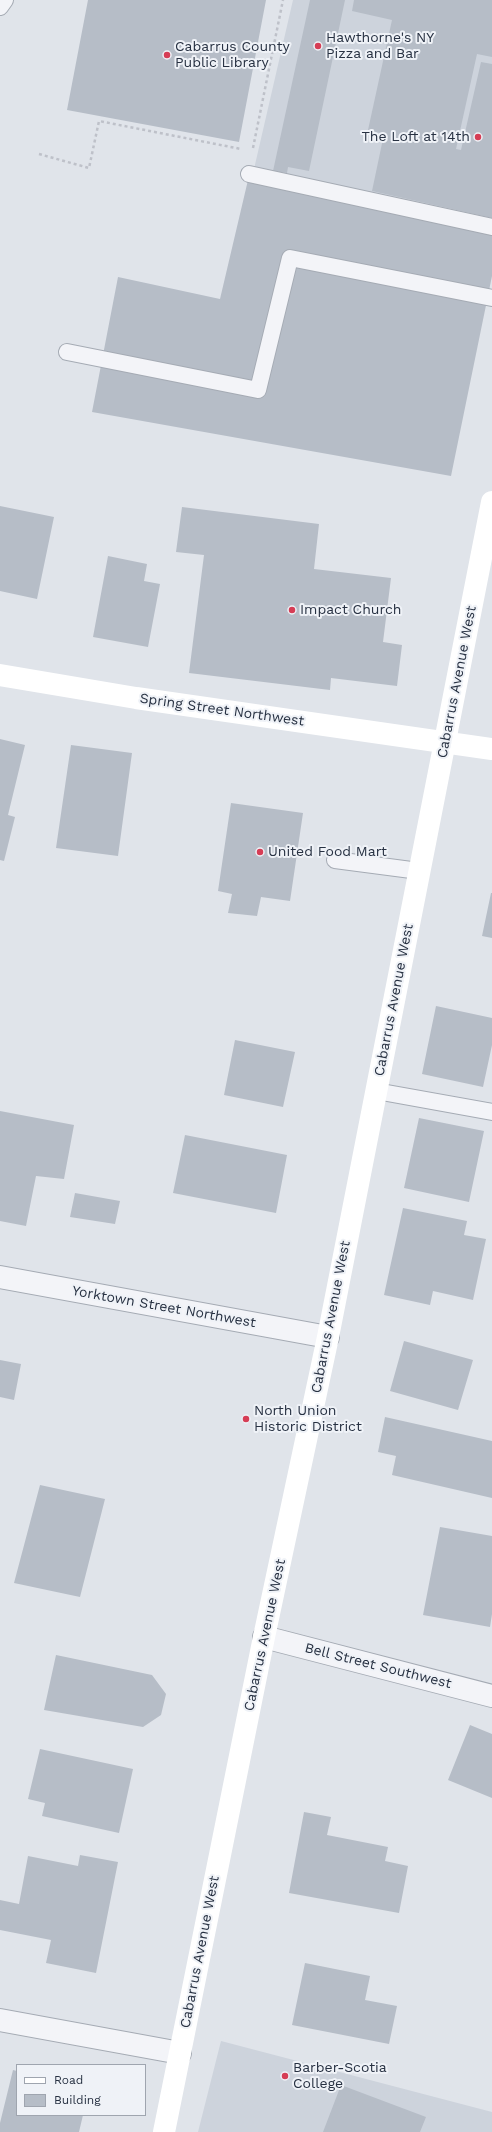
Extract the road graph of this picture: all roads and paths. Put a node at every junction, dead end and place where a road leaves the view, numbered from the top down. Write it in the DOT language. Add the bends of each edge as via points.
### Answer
graph roads {
  1 [pos="5,0"];
  2 [pos="283,0"];
  3 [pos="0,8"];
  4 [pos="253,152"];
  5 [pos="39,154"];
  6 [pos="249,174"];
  7 [pos="492,227"];
  8 [pos="492,298"];
  9 [pos="67,352"];
  10 [pos="492,502"];
  11 [pos="0,675"];
  12 [pos="445,743"];
  13 [pos="492,749"];
  14 [pos="335,860"];
  15 [pos="419,872"];
  16 [pos="376,1092"];
  17 [pos="492,1112"];
  18 [pos="0,1278"];
  19 [pos="328,1337"];
  20 [pos="264,1637"];
  21 [pos="492,1696"];
  22 [pos="0,2020"];
  23 [pos="180,2053"];
  24 [pos="164,2132"];
  1 -- 3 [label="lane"];
  2 -- 4 [label="path"];
  4 -- 5 [label="path" via="100,121 89,168"];
  4 -- 6 [label="path"];
  6 -- 7 [label="lane"];
  8 -- 9 [label="lane" via="290,258 258,390"];
  10 -- 12 [label="main road, Cabarrus Avenue West"];
  11 -- 12 [label="main road, Spring Street Northwest" via="136,698"];
  12 -- 13 [label="main road, Spring Street Northwest"];
  12 -- 15 [label="main road, Cabarrus Avenue West"];
  14 -- 15 [label="lane"];
  15 -- 16 [label="main road, Cabarrus Avenue West"];
  16 -- 17 [label="lane"];
  16 -- 19 [label="main road, Cabarrus Avenue West"];
  18 -- 19 [label="street, Yorktown Street Northwest"];
  19 -- 20 [label="main road, Cabarrus Avenue West"];
  20 -- 21 [label="street, Bell Street Southwest"];
  20 -- 23 [label="main road, Cabarrus Avenue West"];
  22 -- 23 [label="street"];
  23 -- 24 [label="main road, Cabarrus Avenue West"];
}
